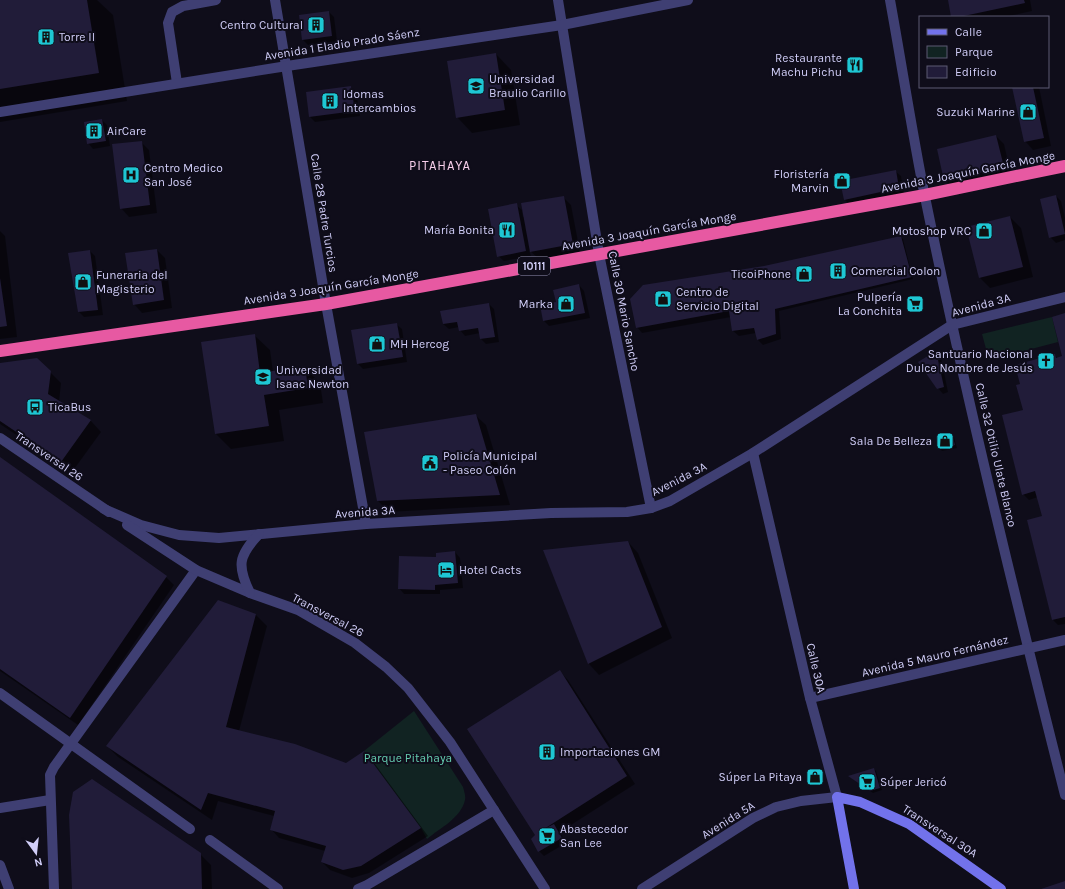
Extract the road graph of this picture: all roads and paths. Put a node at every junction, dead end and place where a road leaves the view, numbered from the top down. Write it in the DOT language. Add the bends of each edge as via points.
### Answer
graph roads {
  1 [pos="216,0"];
  2 [pos="275,0"];
  3 [pos="558,0"];
  4 [pos="688,0"];
  5 [pos="890,0"];
  6 [pos="562,25"];
  7 [pos="287,66"];
  8 [pos="177,83"];
  9 [pos="0,112"];
  10 [pos="1065,166"];
  11 [pos="925,195"];
  12 [pos="599,254"];
  13 [pos="1065,297"];
  14 [pos="326,304"];
  15 [pos="952,325"];
  16 [pos="0,351"];
  17 [pos="0,438"];
  18 [pos="753,453"];
  19 [pos="651,508"];
  20 [pos="104,509"];
  21 [pos="366,524"];
  22 [pos="259,534"];
  23 [pos="196,570"];
  24 [pos="250,593"];
  25 [pos="1065,640"];
  26 [pos="1028,649"];
  27 [pos="0,693"];
  28 [pos="810,698"];
  29 [pos="71,743"];
  30 [pos="1065,795"];
  31 [pos="837,797"];
  32 [pos="50,800"];
  33 [pos="0,808"];
  34 [pos="494,810"];
  35 [pos="190,829"];
  36 [pos="210,840"];
  37 [pos="0,865"];
  38 [pos="9,889"];
  39 [pos="54,889"];
  40 [pos="278,889"];
  41 [pos="358,889"];
  42 [pos="545,889"];
  43 [pos="642,889"];
  44 [pos="854,889"];
  45 [pos="1001,889"];
  1 -- 8 [label="street" via="183,6 172,12 168,23"];
  2 -- 7 [label="street, Calle 28 Padre Turcios"];
  3 -- 6 [label="street, Calle 30 Mario Sancho"];
  4 -- 6 [label="street, Avenida 1 Eladio Prado Sáenz"];
  5 -- 11 [label="street, Calle 32 Otilio Ulate Blanco"];
  6 -- 7 [label="street, Avenida 1 Eladio Prado Sáenz"];
  6 -- 12 [label="street, Calle 30 Mario Sancho"];
  7 -- 8 [label="street, Avenida 1 Eladio Prado Sáenz"];
  7 -- 14 [label="street, Calle 28 Padre Turcios"];
  8 -- 9 [label="street, Avenida 1 Eladio Prado Sáenz"];
  10 -- 11 [label="highway, Avenida 3 Joaquín García Monge / 10111"];
  11 -- 12 [label="highway, Avenida 3 Joaquín García Monge / 10111"];
  11 -- 15 [label="street, Calle 32 Otilio Ulate Blanco"];
  12 -- 14 [label="highway, Avenida 3 Joaquín García Monge / 10111"];
  12 -- 19 [label="street, Calle 30 Mario Sancho"];
  13 -- 15 [label="street, Avenida 3A"];
  14 -- 16 [label="highway, Avenida 3 Joaquín García Monge / 10111"];
  14 -- 21 [label="street, Calle 28 Padre Turcios"];
  15 -- 18 [label="street, Avenida 3A"];
  15 -- 26 [label="street, Calle 32 Otilio Ulate Blanco"];
  17 -- 20 [label="street, Transversal 26"];
  18 -- 19 [label="street, Avenida 3A" via="670,501"];
  18 -- 28 [label="street, Calle 30A"];
  19 -- 21 [label="street, Avenida 3A" via="627,512 551,513"];
  20 -- 22 [label="street, Avenida 3A" via="141,525 180,535 219,538"];
  20 -- 23 [label="street, Transversal 26"];
  21 -- 22 [label="street, Avenida 3A"];
  22 -- 24 [label="street" via="247,546 241,561 242,578"];
  23 -- 24 [label="street, Transversal 26"];
  23 -- 29 [label="street"];
  24 -- 34 [label="street, Transversal 26" via="298,610 355,642 386,667 408,688 450,742"];
  25 -- 26 [label="street, Avenida 5 Mauro Fernández"];
  26 -- 28 [label="street, Avenida 5 Mauro Fernández"];
  26 -- 30 [label="street, Calle 32 Otilio Ulate Blanco"];
  27 -- 29 [label="street"];
  28 -- 31 [label="street, Calle 30A"];
  29 -- 32 [label="street" via="50,775"];
  29 -- 35 [label="street"];
  31 -- 43 [label="street, Avenida 5A" via="776,807 753,818"];
  31 -- 44 [label="street, Calle 30A"];
  31 -- 45 [label="street, Transversal 30A" via="860,802 909,824"];
  32 -- 33 [label="street"];
  32 -- 39 [label="street"];
  34 -- 41 [label="street"];
  34 -- 42 [label="street, Transversal 26"];
  36 -- 40 [label="street"];
  37 -- 38 [label="street"];
}
